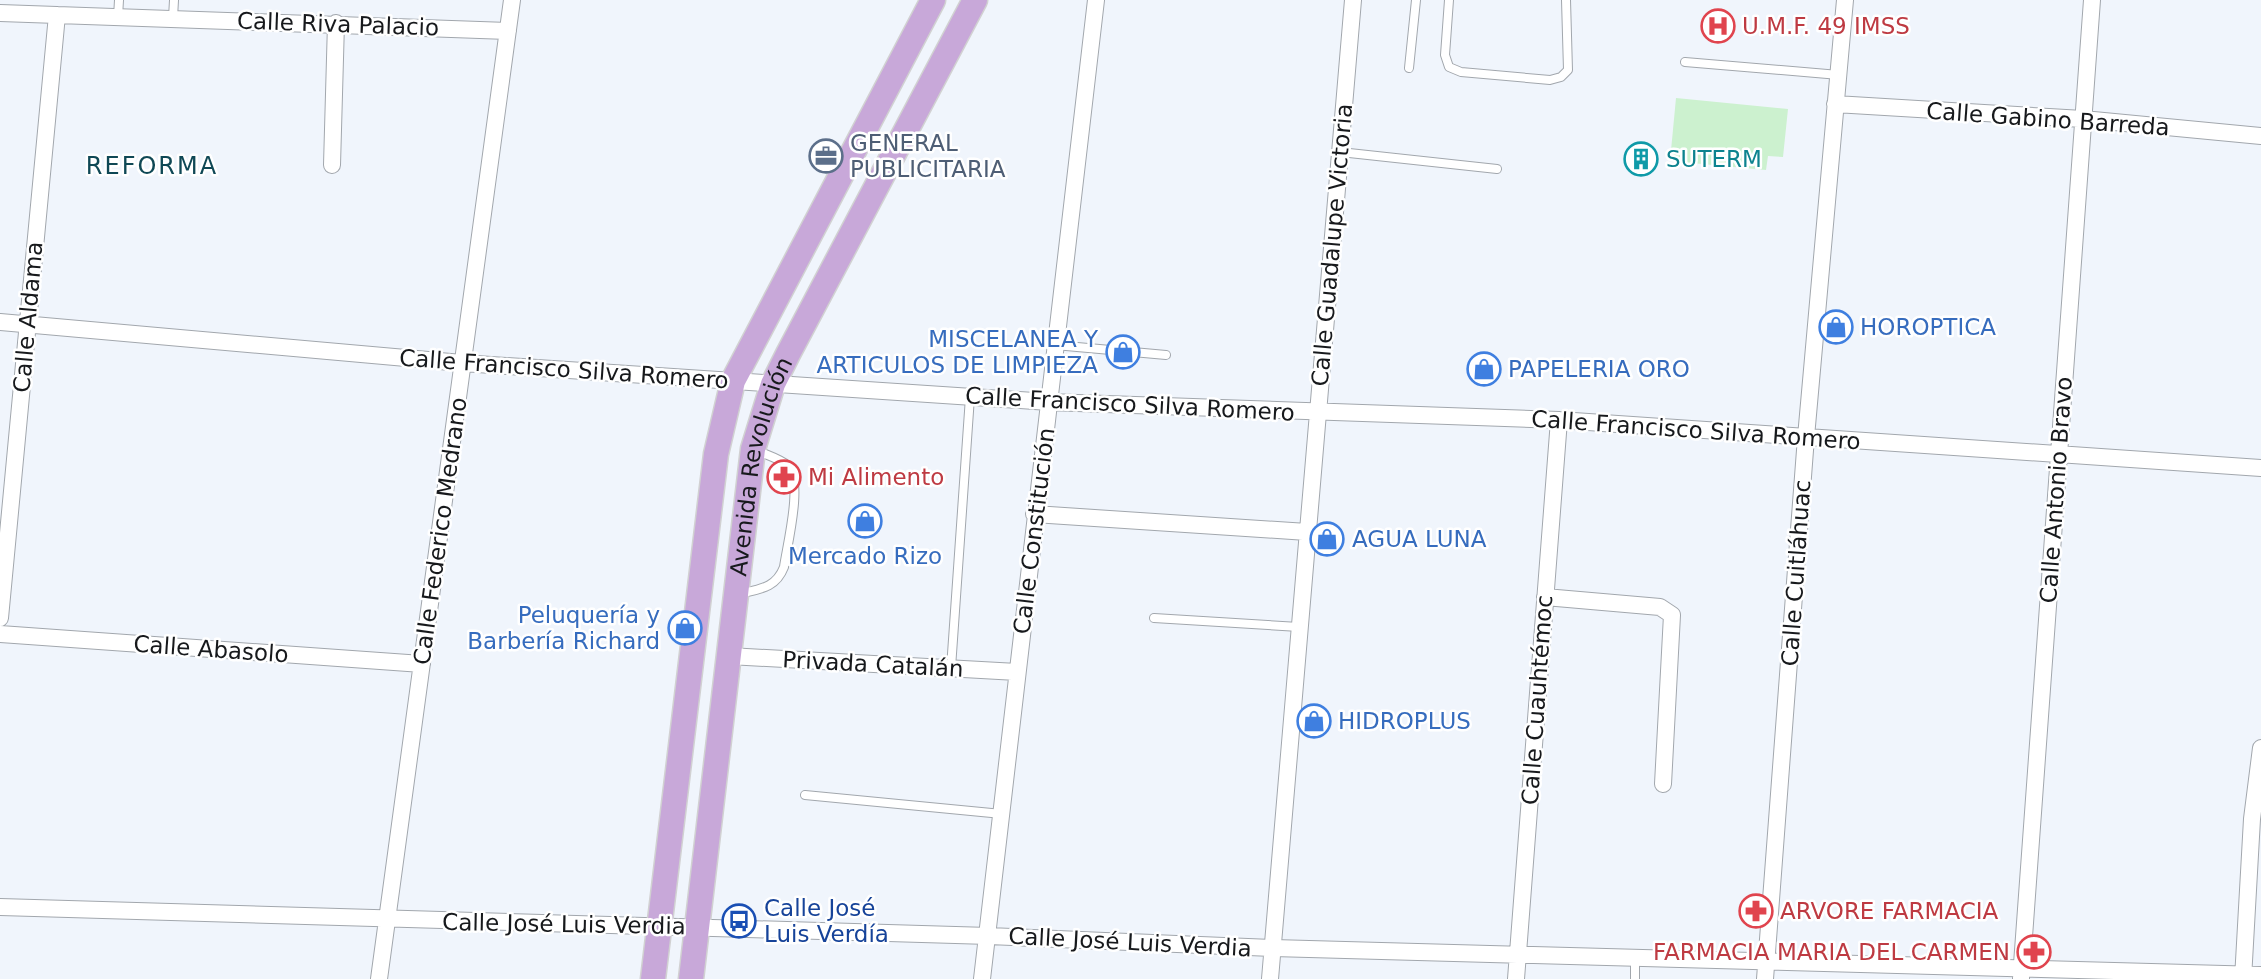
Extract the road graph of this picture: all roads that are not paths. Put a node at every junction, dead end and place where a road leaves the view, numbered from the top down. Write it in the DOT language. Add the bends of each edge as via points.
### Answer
graph roads {
  1 [pos="119,0"];
  2 [pos="174,0"];
  3 [pos="512,0"];
  4 [pos="933,0"];
  5 [pos="975,0"];
  6 [pos="1096,0"];
  7 [pos="1353,0"];
  8 [pos="1416,0"];
  9 [pos="1448,0"];
  10 [pos="1566,0"];
  11 [pos="1846,0"];
  12 [pos="2092,0"];
  13 [pos="0,13"];
  14 [pos="57,15"];
  15 [pos="118,17"];
  16 [pos="173,18"];
  17 [pos="336,23"];
  18 [pos="508,31"];
  19 [pos="1685,62"];
  20 [pos="1409,68"];
  21 [pos="1839,75"];
  22 [pos="1835,104"];
  23 [pos="2083,119"];
  24 [pos="2261,136"];
  25 [pos="1340,152"];
  26 [pos="332,165"];
  27 [pos="1497,169"];
  28 [pos="0,322"];
  29 [pos="27,324"];
  30 [pos="1055,345"];
  31 [pos="1166,355"];
  32 [pos="462,363"];
  33 [pos="733,381"];
  34 [pos="773,384"];
  35 [pos="970,397"];
  36 [pos="1049,402"];
  37 [pos="1318,412"];
  38 [pos="1559,420"];
  39 [pos="1806,437"];
  40 [pos="753,449"];
  41 [pos="2059,454"];
  42 [pos="2261,468"];
  43 [pos="1034,514"];
  44 [pos="1307,532"];
  45 [pos="737,595"];
  46 [pos="1545,597"];
  47 [pos="0,618"];
  48 [pos="1154,618"];
  49 [pos="1298,627"];
  50 [pos="0,634"];
  51 [pos="729,656"];
  52 [pos="422,664"];
  53 [pos="951,668"];
  54 [pos="1017,672"];
  55 [pos="2261,748"];
  56 [pos="1663,783"];
  57 [pos="805,795"];
  58 [pos="1002,814"];
  59 [pos="2257,819"];
  60 [pos="0,907"];
  61 [pos="387,919"];
  62 [pos="660,926"];
  63 [pos="697,927"];
  64 [pos="989,936"];
  65 [pos="1273,948"];
  66 [pos="1518,953"];
  67 [pos="1634,956"];
  68 [pos="1766,961"];
  69 [pos="2021,974"];
  70 [pos="2261,975"];
  71 [pos="2243,977"];
  72 [pos="379,979"];
  73 [pos="653,979"];
  74 [pos="691,979"];
  75 [pos="982,979"];
  76 [pos="1270,979"];
  77 [pos="1516,979"];
  78 [pos="1634,979"];
  79 [pos="1765,979"];
  1 -- 15 [label="lane"];
  2 -- 16 [label="lane"];
  3 -- 18 [label="street, Calle Federico Medrano"];
  4 -- 33 [label="main road, Avenida Revolución"];
  5 -- 34 [label="main road, Avenida Revolución"];
  6 -- 30 [label="street, Calle Constitución"];
  7 -- 25 [label="street, Calle Guadalupe Victoria"];
  8 -- 20 [label="lane"];
  9 -- 10 [label="lane" via="1445,55 1449,67 1550,80 1568,70"];
  11 -- 21 [label="street, Calle Cuitláhuac"];
  12 -- 23 [label="street, Calle Antonio Bravo"];
  13 -- 14 [label="street, Calle Riva Palacio"];
  14 -- 15 [label="street, Calle Riva Palacio"];
  14 -- 29 [label="street, Calle Aldama"];
  15 -- 16 [label="street, Calle Riva Palacio"];
  16 -- 17 [label="street, Calle Riva Palacio"];
  17 -- 18 [label="street, Calle Riva Palacio"];
  17 -- 26 [label="street"];
  18 -- 32 [label="street, Calle Federico Medrano"];
  19 -- 21 [label="lane"];
  21 -- 22 [label="street, Calle Cuitláhuac"];
  22 -- 23 [label="street, Calle Gabino Barreda"];
  22 -- 39 [label="street, Calle Cuitláhuac"];
  23 -- 24 [label="street, Calle Gabino Barreda"];
  23 -- 41 [label="street, Calle Antonio Bravo"];
  25 -- 27 [label="lane"];
  25 -- 37 [label="street, Calle Guadalupe Victoria"];
  28 -- 29 [label="street, Calle Francisco Silva Romero"];
  29 -- 32 [label="street, Calle Francisco Silva Romero"];
  29 -- 47 [label="street, Calle Aldama"];
  30 -- 31 [label="lane"];
  30 -- 36 [label="street, Calle Constitución"];
  32 -- 33 [label="street, Calle Francisco Silva Romero"];
  32 -- 52 [label="street, Calle Federico Medrano"];
  33 -- 34 [label="street, Calle Francisco Silva Romero"];
  33 -- 62 [label="main road, Avenida Revolución" via="716,454"];
  34 -- 35 [label="street, Calle Francisco Silva Romero"];
  34 -- 40 [label="main road, Avenida Revolución"];
  35 -- 36 [label="street, Calle Francisco Silva Romero"];
  35 -- 53 [label="lane"];
  36 -- 37 [label="street, Calle Francisco Silva Romero"];
  36 -- 43 [label="street, Calle Constitución"];
  37 -- 38 [label="street, Calle Francisco Silva Romero"];
  37 -- 44 [label="street, Calle Guadalupe Victoria"];
  38 -- 39 [label="street, Calle Francisco Silva Romero"];
  38 -- 46 [label="street, Calle Cuauhtémoc"];
  39 -- 41 [label="street, Calle Francisco Silva Romero"];
  39 -- 68 [label="street, Calle Cuitláhuac"];
  40 -- 45 [label="main road, Avenida Revolución"];
  40 -- 45 [label="lane" via="788,466 795,491 780,579"];
  41 -- 42 [label="street, Calle Francisco Silva Romero"];
  41 -- 69 [label="street, Calle Antonio Bravo"];
  43 -- 44 [label="street"];
  43 -- 54 [label="street, Calle Constitución"];
  44 -- 49 [label="street, Calle Guadalupe Victoria"];
  45 -- 51 [label="main road, Avenida Revolución"];
  46 -- 56 [label="street" via="1660,607 1672,615"];
  46 -- 66 [label="street, Calle Cuauhtémoc"];
  48 -- 49 [label="lane"];
  49 -- 65 [label="street, Calle Guadalupe Victoria"];
  50 -- 52 [label="street, Calle Abasolo"];
  51 -- 53 [label="street, Privada Catalán"];
  51 -- 63 [label="main road, Avenida Revolución"];
  52 -- 61 [label="street, Calle Federico Medrano"];
  53 -- 54 [label="street, Privada Catalán"];
  54 -- 58 [label="street, Calle Constitución"];
  55 -- 59 [label="street"];
  57 -- 58 [label="lane"];
  58 -- 64 [label="street, Calle Constitución"];
  59 -- 71 [label="street"];
  60 -- 61 [label="street, Calle José Luis Verdia"];
  61 -- 62 [label="street, Calle José Luis Verdia"];
  61 -- 72 [label="street, Calle Federico Medrano"];
  62 -- 63 [label="street, Calle José Luis Verdia"];
  62 -- 73 [label="main road, Avenida Revolución"];
  63 -- 64 [label="street, Calle José Luis Verdia"];
  63 -- 74 [label="main road, Avenida Revolución"];
  64 -- 65 [label="street, Calle José Luis Verdia"];
  64 -- 75 [label="street, Calle Constitución"];
  65 -- 66 [label="street, Calle José Luis Verdia"];
  65 -- 76 [label="street, Calle Guadalupe Victoria"];
  66 -- 67 [label="street, Calle José Luis Verdia"];
  66 -- 77 [label="street, Calle Cuauhtémoc"];
  67 -- 68 [label="street, Calle José Luis Verdia"];
  67 -- 78 [label="lane"];
  68 -- 69 [label="street, Calle José Luis Verdia"];
  68 -- 79 [label="street, Calle Cuitláhuac"];
  69 -- 71 [label="street, Calle José Luis Verdia"];
  70 -- 71 [label="street, Calle José Luis Verdia"];
}
